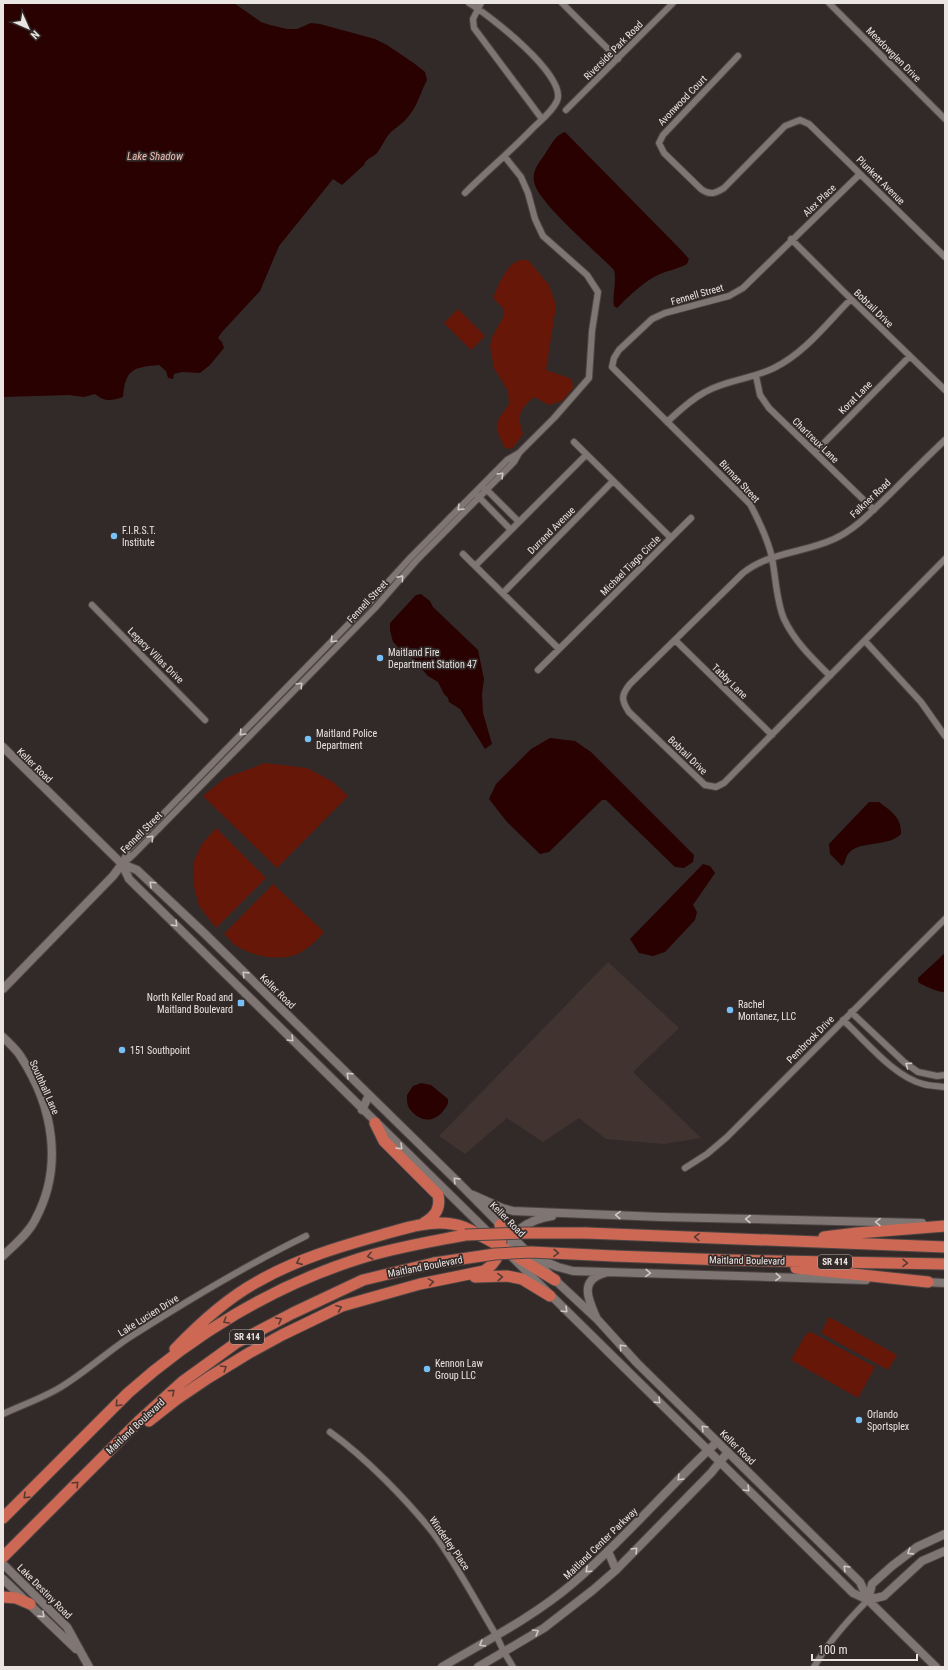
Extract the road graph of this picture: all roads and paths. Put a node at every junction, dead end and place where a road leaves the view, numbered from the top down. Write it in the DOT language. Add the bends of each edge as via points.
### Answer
graph roads {
  1 [pos="469,3"];
  2 [pos="562,3"];
  3 [pos="673,3"];
  4 [pos="829,3"];
  5 [pos="480,6"];
  6 [pos="738,56"];
  7 [pos="618,59"];
  8 [pos="566,110"];
  9 [pos="945,119"];
  10 [pos="542,120"];
  11 [pos="800,120"];
  12 [pos="505,157"];
  13 [pos="860,174"];
  14 [pos="465,193"];
  15 [pos="791,239"];
  16 [pos="945,258"];
  17 [pos="851,299"];
  18 [pos="910,356"];
  19 [pos="612,367"];
  20 [pos="756,376"];
  21 [pos="945,390"];
  22 [pos="667,422"];
  23 [pos="945,440"];
  24 [pos="574,442"];
  25 [pos="815,452"];
  26 [pos="586,454"];
  27 [pos="613,481"];
  28 [pos="484,487"];
  29 [pos="474,493"];
  30 [pos="479,498"];
  31 [pos="505,508"];
  32 [pos="874,510"];
  33 [pos="498,516"];
  34 [pos="691,518"];
  35 [pos="519,522"];
  36 [pos="511,530"];
  37 [pos="671,538"];
  38 [pos="463,554"];
  39 [pos="772,557"];
  40 [pos="945,559"];
  41 [pos="475,566"];
  42 [pos="503,593"];
  43 [pos="370,602"];
  44 [pos="92,605"];
  45 [pos="376,608"];
  46 [pos="359,614"];
  47 [pos="364,619"];
  48 [pos="675,640"];
  49 [pos="865,641"];
  50 [pos="559,649"];
  51 [pos="538,670"];
  52 [pos="830,676"];
  53 [pos="280,694"];
  54 [pos="286,700"];
  55 [pos="205,720"];
  56 [pos="772,735"];
  57 [pos="945,736"];
  58 [pos="3,747"];
  59 [pos="122,864"];
  60 [pos="945,919"];
  61 [pos="3,989"];
  62 [pos="273,1001"];
  63 [pos="263,1011"];
  64 [pos="851,1012"];
  65 [pos="843,1020"];
  66 [pos="3,1037"];
  67 [pos="945,1076"];
  68 [pos="945,1087"];
  69 [pos="369,1095"];
  70 [pos="377,1103"];
  71 [pos="362,1110"];
  72 [pos="375,1123"];
  73 [pos="685,1168"];
  74 [pos="468,1192"];
  75 [pos="574,1213"];
  76 [pos="422,1225"];
  77 [pos="500,1225"];
  78 [pos="945,1225"];
  79 [pos="306,1236"];
  80 [pos="513,1238"];
  81 [pos="792,1241"];
  82 [pos="945,1246"];
  83 [pos="509,1250"];
  84 [pos="530,1255"];
  85 [pos="3,1256"];
  86 [pos="726,1260"];
  87 [pos="945,1264"];
  88 [pos="609,1272"];
  89 [pos="461,1277"];
  90 [pos="555,1280"];
  91 [pos="928,1282"];
  92 [pos="945,1283"];
  93 [pos="550,1296"];
  94 [pos="597,1319"];
  95 [pos="146,1377"];
  96 [pos="3,1414"];
  97 [pos="330,1432"];
  98 [pos="717,1442"];
  99 [pos="708,1450"];
  100 [pos="728,1452"];
  101 [pos="720,1462"];
  102 [pos="92,1467"];
  103 [pos="3,1518"];
  104 [pos="945,1534"];
  105 [pos="608,1551"];
  106 [pos="945,1551"];
  107 [pos="6,1554"];
  108 [pos="600,1560"];
  109 [pos="3,1564"];
  110 [pos="616,1570"];
  111 [pos="3,1579"];
  112 [pos="3,1597"];
  113 [pos="868,1600"];
  114 [pos="30,1604"];
  115 [pos="496,1635"];
  116 [pos="504,1652"];
  117 [pos="83,1656"];
  118 [pos="89,1667"];
  119 [pos="442,1667"];
  120 [pos="478,1667"];
  121 [pos="513,1667"];
  122 [pos="814,1667"];
  123 [pos="936,1667"];
  1 -- 5 [label="street"];
  2 -- 7 [label="street"];
  3 -- 7 [label="street, Riverside Park Road"];
  4 -- 9 [label="street, Meadowglen Drive"];
  5 -- 10 [label="street" via="473,19 474,28"];
  5 -- 10 [label="street" via="550,74 557,87 558,100"];
  6 -- 11 [label="street, Avonwood Court" via="663,135 660,143 664,153 706,193 715,193 724,188 785,126"];
  7 -- 8 [label="street, Riverside Park Road"];
  10 -- 12 [label="street"];
  11 -- 13 [label="street, Plunkett Avenue" via="809,124"];
  12 -- 14 [label="street"];
  12 -- 28 [label="street, Fennell Street" via="521,177 543,236 587,275 598,292 589,378 554,418 519,453 507,460"];
  13 -- 15 [label="street, Alex Place"];
  13 -- 16 [label="street, Plunkett Avenue"];
  15 -- 17 [label="street, Bobtail Drive"];
  15 -- 19 [label="street, Fennell Street" via="743,288 729,296 665,313 652,319 619,350"];
  17 -- 18 [label="street, Bobtail Drive"];
  17 -- 20 [label="street" via="791,358"];
  18 -- 21 [label="street, Bobtail Drive"];
  18 -- 25 [label="street, Korat Lane"];
  19 -- 22 [label="street, Birman Street"];
  20 -- 22 [label="street" via="705,391 688,402"];
  20 -- 25 [label="street, Chartreux Lane" via="760,395 769,408"];
  22 -- 39 [label="street, Birman Street" via="750,504 760,521"];
  23 -- 32 [label="street, Falkner Road"];
  24 -- 26 [label="street, Michael Tiago Circle"];
  25 -- 32 [label="street, Chartreux Lane"];
  26 -- 27 [label="street, Michael Tiago Circle"];
  26 -- 35 [label="street"];
  27 -- 37 [label="street, Michael Tiago Circle"];
  27 -- 42 [label="street, Durrand Avenue"];
  28 -- 29 [label="street, Fennell Street"];
  28 -- 30 [label="street, Fennell Street"];
  28 -- 31 [label="street"];
  29 -- 30 [label="street"];
  29 -- 43 [label="street, Fennell Street, one-way"];
  30 -- 33 [label="street"];
  45 -- 30 [label="street, Fennell Street, one-way" via="416,561"];
  31 -- 33 [label="street"];
  31 -- 35 [label="street"];
  32 -- 39 [label="street, Falkner Road" via="863,521 835,539 804,550"];
  33 -- 36 [label="street"];
  34 -- 37 [label="street"];
  35 -- 36 [label="street"];
  36 -- 41 [label="street"];
  37 -- 50 [label="street, Michael Tiago Circle"];
  38 -- 41 [label="street"];
  39 -- 48 [label="street, Bobtail Drive" via="754,564 743,573"];
  39 -- 52 [label="street, Birman Street" via="777,596 784,617 803,649"];
  40 -- 49 [label="street, Bobtail Drive"];
  41 -- 42 [label="street"];
  42 -- 50 [label="street"];
  43 -- 45 [label="street"];
  43 -- 46 [label="street, Fennell Street"];
  44 -- 55 [label="street, Legacy Villas Drive"];
  45 -- 47 [label="street, Fennell Street"];
  46 -- 47 [label="street"];
  46 -- 53 [label="street, Fennell Street, one-way"];
  54 -- 47 [label="street, Fennell Street, one-way"];
  48 -- 56 [label="street, Tabby Lane"];
  48 -- 56 [label="street, Bobtail Drive" via="624,692 623,703 698,780 705,785 716,787 724,783"];
  49 -- 52 [label="street, Bobtail Drive"];
  49 -- 57 [label="street" via="921,702"];
  50 -- 51 [label="street, Michael Tiago Circle"];
  52 -- 56 [label="street, Bobtail Drive"];
  53 -- 54 [label="street"];
  53 -- 59 [label="street, Fennell Street, one-way" via="128,850"];
  59 -- 54 [label="street, Fennell Street, one-way"];
  58 -- 59 [label="street, Keller Road"];
  59 -- 61 [label="street"];
  62 -- 59 [label="street, Keller Road, one-way" via="137,870"];
  59 -- 63 [label="street, Keller Road, one-way" via="129,879"];
  60 -- 64 [label="street, Pembrook Drive"];
  62 -- 63 [label="street"];
  69 -- 62 [label="street, Keller Road, one-way"];
  63 -- 71 [label="street, Keller Road, one-way"];
  64 -- 65 [label="street, Pembrook Drive"];
  67 -- 64 [label="street, one-way" via="918,1072"];
  65 -- 68 [label="street" via="906,1077 924,1085"];
  65 -- 73 [label="street, Pembrook Drive" via="727,1137"];
  66 -- 85 [label="street, Southhall Lane" via="21,1056 44,1103 50,1123 52,1173 35,1221"];
  69 -- 70 [label="street, Keller Road"];
  69 -- 71 [label="street"];
  70 -- 71 [label="street"];
  74 -- 70 [label="street, Keller Road, one-way"];
  71 -- 72 [label="street, Keller Road"];
  72 -- 76 [label="highway" via="384,1141 438,1195 440,1202 436,1214"];
  72 -- 83 [label="street, Keller Road, one-way" via="491,1236"];
  74 -- 75 [label="street" via="513,1211"];
  74 -- 77 [label="street, Keller Road"];
  78 -- 75 [label="street, one-way"];
  75 -- 80 [label="street" via="531,1221"];
  76 -- 83 [label="highway" via="453,1224 464,1227"];
  76 -- 95 [label="highway, one-way" via="346,1245 302,1260 256,1282 196,1327"];
  77 -- 80 [label="street, Keller Road"];
  77 -- 83 [label="highway"];
  78 -- 81 [label="highway"];
  79 -- 96 [label="street, Lake Lucien Drive" via="169,1313 59,1388"];
  80 -- 83 [label="street"];
  80 -- 84 [label="street, Keller Road"];
  81 -- 82 [label="highway, Maitland Boulevard / SR 414"];
  81 -- 95 [label="highway, Maitland Boulevard / SR 414, one-way, bridge" via="526,1233 465,1235 408,1246 344,1264 258,1302 208,1332"];
  83 -- 84 [label="street"];
  83 -- 89 [label="highway" via="484,1271"];
  83 -- 90 [label="highway"];
  83 -- 93 [label="street, Keller Road"];
  84 -- 88 [label="street" via="573,1271"];
  84 -- 90 [label="street, Keller Road"];
  86 -- 87 [label="highway, Maitland Boulevard / SR 414, one-way"];
  86 -- 91 [label="highway"];
  102 -- 86 [label="highway, Maitland Boulevard / SR 414, one-way, bridge" via="182,1382 236,1343 363,1280 434,1262 531,1252"];
  88 -- 91 [label="street, one-way"];
  88 -- 94 [label="street" via="600,1274 587,1288 588,1299"];
  89 -- 93 [label="highway, one-way" via="507,1276 522,1279"];
  102 -- 89 [label="highway, one-way" via="177,1399 282,1335 342,1306 420,1284"];
  90 -- 94 [label="street, Keller Road"];
  91 -- 92 [label="street"];
  93 -- 99 [label="street, Keller Road, one-way"];
  98 -- 94 [label="street, Keller Road, one-way" via="637,1363"];
  95 -- 103 [label="highway, Maitland Boulevard / SR 414, one-way"];
  97 -- 115 [label="street, Winderley Place" via="346,1443 387,1483 434,1535"];
  98 -- 99 [label="street, Maitland Center Parkway"];
  98 -- 100 [label="street, Keller Road"];
  99 -- 101 [label="street, Keller Road"];
  99 -- 105 [label="street, Maitland Center Parkway, one-way"];
  100 -- 101 [label="street"];
  113 -- 100 [label="street, Keller Road, one-way" via="860,1582"];
  110 -- 101 [label="street, one-way"];
  101 -- 113 [label="street, Keller Road, one-way" via="853,1593"];
  107 -- 102 [label="highway, Maitland Boulevard / SR 414, one-way"];
  104 -- 113 [label="street, one-way" via="917,1547 892,1566 872,1584"];
  105 -- 108 [label="street, Maitland Center Parkway"];
  105 -- 110 [label="street"];
  106 -- 113 [label="street" via="922,1561 884,1596"];
  108 -- 110 [label="street"];
  108 -- 115 [label="street, Maitland Center Parkway, one-way" via="556,1597"];
  109 -- 117 [label="street, Lake Destiny Road" via="67,1627"];
  116 -- 110 [label="street, one-way" via="560,1616"];
  111 -- 114 [label="street, Lake Destiny Road"];
  112 -- 114 [label="highway" via="16,1598"];
  113 -- 122 [label="street" via="831,1640"];
  113 -- 123 [label="street, Keller Road"];
  114 -- 117 [label="street, Lake Destiny Road, one-way"];
  115 -- 116 [label="street, Winderley Place"];
  115 -- 119 [label="street, Maitland Center Parkway, one-way"];
  116 -- 120 [label="street"];
  116 -- 121 [label="street, Winderley Place"];
  117 -- 118 [label="street, Lake Destiny Road"];
}
